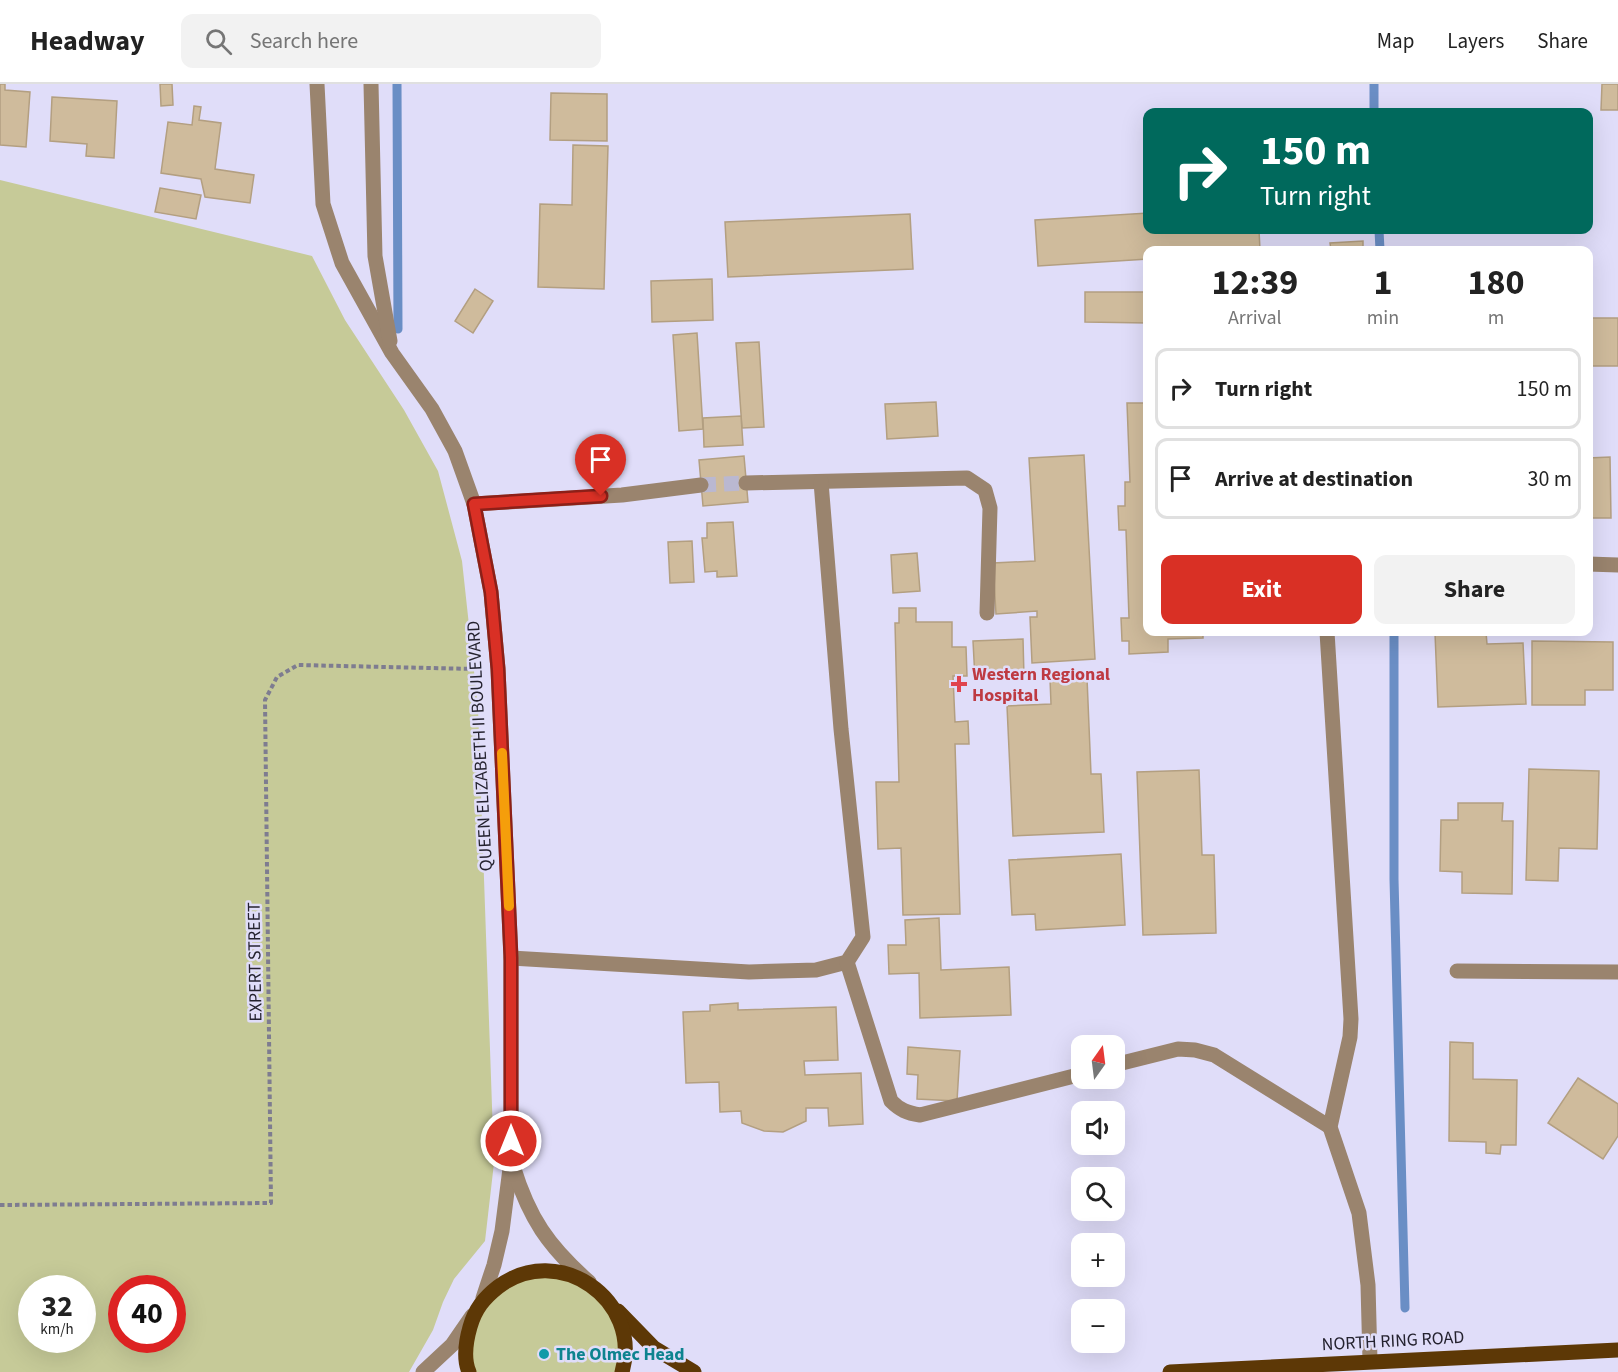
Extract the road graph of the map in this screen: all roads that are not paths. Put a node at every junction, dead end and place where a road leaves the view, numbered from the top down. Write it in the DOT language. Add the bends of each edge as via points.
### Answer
graph roads {
  1 [pos="317,84"];
  2 [pos="371,84"];
  3 [pos="392,353"];
  4 [pos="821,482"];
  5 [pos="746,483"];
  6 [pos="702,485"];
  7 [pos="474,504"];
  8 [pos="1593,564"];
  9 [pos="1618,565"];
  10 [pos="987,613"];
  11 [pos="1327,636"];
  12 [pos="511,958"];
  13 [pos="848,962"];
  14 [pos="1457,971"];
  15 [pos="1618,972"];
  16 [pos="1125,1062"];
  17 [pos="1071,1077"];
  18 [pos="1330,1127"];
  19 [pos="511,1161"];
  20 [pos="591,1284"];
  21 [pos="606,1297"];
  22 [pos="483,1298"];
  23 [pos="472,1316"];
  24 [pos="1618,1350"];
  25 [pos="1370,1362"];
  26 [pos="423,1372"];
  27 [pos="469,1372"];
  28 [pos="622,1372"];
  29 [pos="694,1372"];
  30 [pos="1170,1372"];
  1 -- 3 [label="street, QUEEN ELIZABETH II BOULEVARD" via="323,204 342,263"];
  2 -- 3 [label="street, QUEEN ELIZABETH II BOULEVARD" via="375,256"];
  3 -- 7 [label="street, QUEEN ELIZABETH II BOULEVARD" via="432,409 455,451"];
  4 -- 5 [label="street"];
  4 -- 10 [label="street" via="967,478 985,490 990,508"];
  4 -- 13 [label="street" via="863,937"];
  6 -- 7 [label="street" via="622,495"];
  7 -- 12 [label="street, QUEEN ELIZABETH II BOULEVARD" via="491,592 498,669"];
  8 -- 9 [label="street"];
  11 -- 18 [label="street" via="1351,1018"];
  12 -- 13 [label="street" via="749,972 816,970"];
  12 -- 19 [label="street, QUEEN ELIZABETH II BOULEVARD"];
  13 -- 17 [label="street" via="891,1101 898,1108 920,1115"];
  14 -- 15 [label="street"];
  16 -- 18 [label="street" via="1178,1049 1214,1055"];
  18 -- 25 [label="street" via="1359,1212 1368,1285"];
  19 -- 20 [label="street, QUEEN ELIZABETH II BOULEVARD" via="522,1196 540,1229 563,1259"];
  19 -- 22 [label="street, QUEEN ELIZABETH II BOULEVARD" via="502,1231"];
  20 -- 21 [label="main road"];
  20 -- 22 [label="main road" via="559,1271 533,1271 508,1279"];
  21 -- 28 [label="main road" via="619,1318 626,1343"];
  21 -- 29 [label="main road" via="654,1348"];
  22 -- 23 [label="main road"];
  23 -- 26 [label="street" via="452,1346"];
  23 -- 27 [label="main road" via="466,1342"];
  24 -- 25 [label="main road, NORTH RING ROAD"];
  25 -- 30 [label="main road, NORTH RING ROAD"];
}
